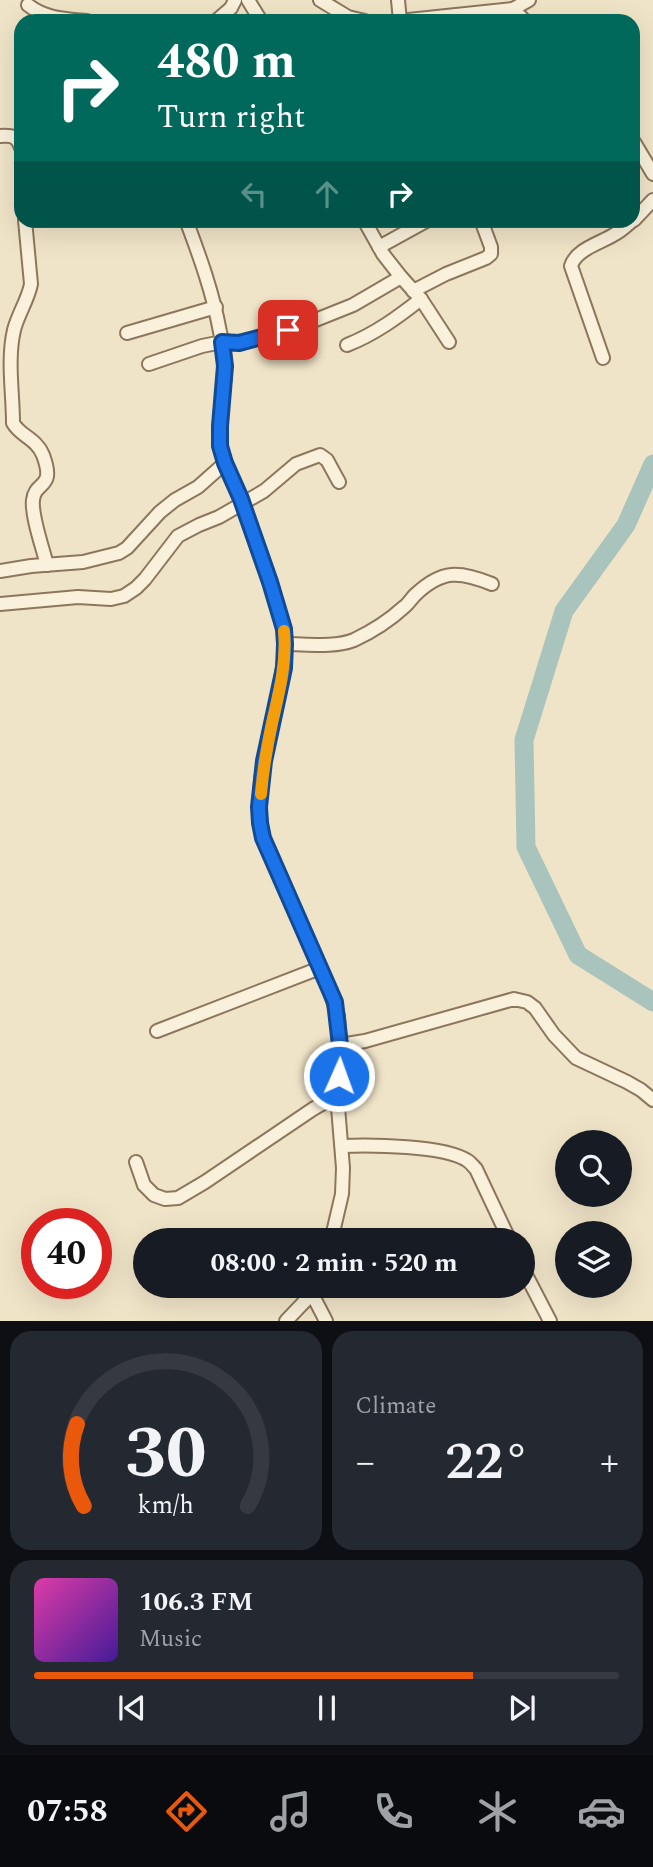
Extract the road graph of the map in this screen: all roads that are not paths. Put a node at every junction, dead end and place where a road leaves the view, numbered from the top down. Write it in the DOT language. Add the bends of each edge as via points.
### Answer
graph roads {
  1 [pos="235,0"];
  2 [pos="320,0"];
  3 [pos="529,0"];
  4 [pos="28,5"];
  5 [pos="513,9"];
  6 [pos="39,14"];
  7 [pos="224,14"];
  8 [pos="342,14"];
  9 [pos="466,14"];
  10 [pos="518,14"];
  11 [pos="640,152"];
  12 [pos="653,174"];
  13 [pos="653,200"];
  14 [pos="640,213"];
  15 [pos="26,228"];
  16 [pos="189,228"];
  17 [pos="368,228"];
  18 [pos="413,228"];
  19 [pos="484,228"];
  20 [pos="623,228"];
  21 [pos="379,247"];
  22 [pos="401,277"];
  23 [pos="417,295"];
  24 [pos="216,307"];
  25 [pos="127,333"];
  26 [pos="222,342"];
  27 [pos="449,342"];
  28 [pos="347,345"];
  29 [pos="603,358"];
  30 [pos="149,364"];
  31 [pos="227,467"];
  32 [pos="339,482"];
  33 [pos="241,501"];
  34 [pos="47,565"];
  35 [pos="0,571"];
  36 [pos="492,584"];
  37 [pos="0,604"];
  38 [pos="285,644"];
  39 [pos="320,968"];
  40 [pos="157,1031"];
  41 [pos="340,1045"];
  42 [pos="337,1095"];
  43 [pos="653,1100"];
  44 [pos="342,1146"];
  45 [pos="136,1162"];
  46 [pos="334,1228"];
  47 [pos="504,1228"];
  48 [pos="535,1292"];
  49 [pos="305,1298"];
  50 [pos="317,1298"];
  51 [pos="286,1321"];
  52 [pos="326,1321"];
  53 [pos="550,1321"];
  1 -- 7 [label="street"];
  2 -- 8 [label="street"];
  3 -- 5 [label="street"];
  4 -- 6 [label="street"];
  5 -- 9 [label="street"];
  5 -- 10 [label="street"];
  11 -- 12 [label="street"];
  13 -- 14 [label="street"];
  15 -- 34 [label="street" via="31,284 11,349 13,424 40,450 48,477 33,500"];
  16 -- 24 [label="street"];
  17 -- 21 [label="street"];
  18 -- 21 [label="street"];
  19 -- 23 [label="street" via="491,254"];
  20 -- 29 [label="street" via="578,254 571,266"];
  21 -- 22 [label="street"];
  22 -- 23 [label="street"];
  22 -- 26 [label="street" via="326,317 273,335"];
  23 -- 27 [label="street"];
  23 -- 28 [label="street" via="381,328"];
  24 -- 25 [label="street"];
  24 -- 26 [label="street"];
  26 -- 30 [label="street"];
  26 -- 31 [label="street" via="220,446"];
  31 -- 33 [label="street"];
  31 -- 34 [label="street" via="175,500 119,553"];
  32 -- 33 [label="street" via="327,460 312,457 289,468 264,491"];
  33 -- 37 [label="street" via="178,536 145,579 124,596"];
  33 -- 38 [label="street" via="270,582"];
  34 -- 35 [label="street"];
  36 -- 38 [label="street" via="447,574 356,639"];
  38 -- 39 [label="street" via="264,761 260,823"];
  39 -- 40 [label="street"];
  39 -- 41 [label="street" via="335,1002"];
  41 -- 42 [label="street"];
  41 -- 43 [label="street" via="514,999 535,1008 576,1058"];
  42 -- 44 [label="street"];
  42 -- 45 [label="street" via="178,1198 154,1195 144,1185"];
  44 -- 46 [label="street" via="342,1194"];
  44 -- 47 [label="street" via="377,1144 428,1150 468,1161"];
  48 -- 53 [label="street"];
  49 -- 51 [label="street"];
  50 -- 52 [label="street"];
}
